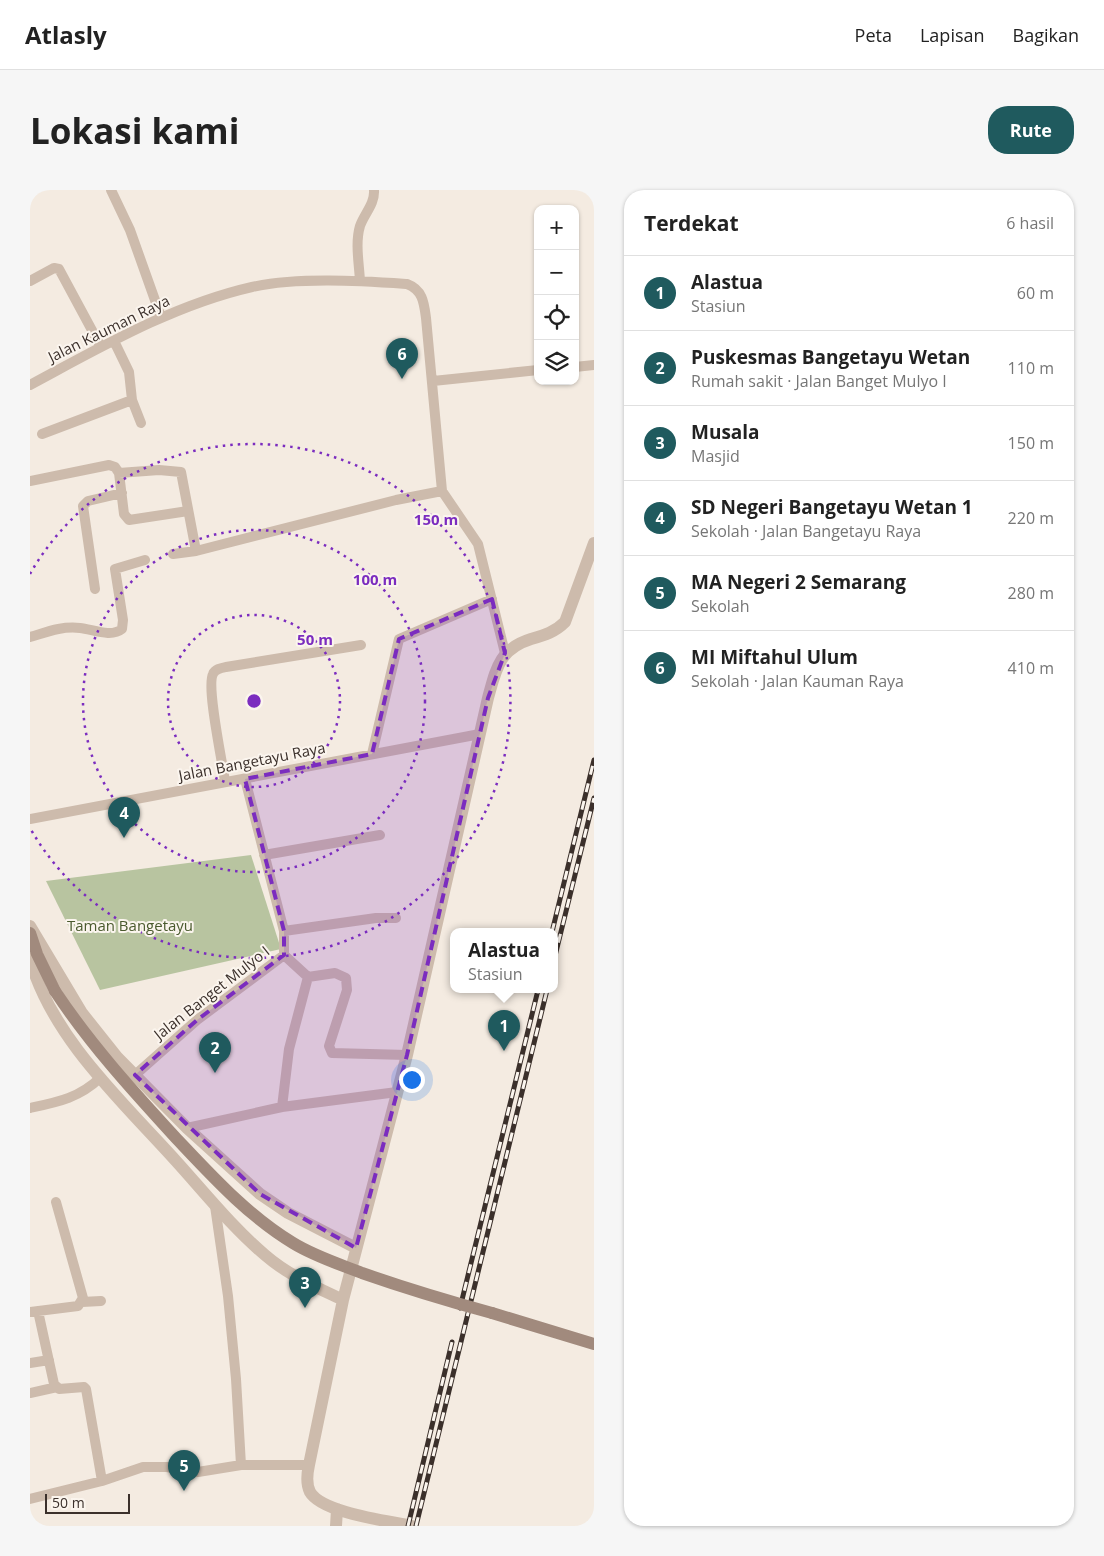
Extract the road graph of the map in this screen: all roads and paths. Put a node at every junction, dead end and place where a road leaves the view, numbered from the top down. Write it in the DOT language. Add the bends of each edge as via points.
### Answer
graph roads {
  1 [pos="111,190"];
  2 [pos="374,190"];
  3 [pos="30,281"];
  4 [pos="360,281"];
  5 [pos="161,317"];
  6 [pos="114,341"];
  7 [pos="101,347"];
  8 [pos="594,365"];
  9 [pos="579,367"];
  10 [pos="534,370"];
  11 [pos="433,380"];
  12 [pos="30,385"];
  13 [pos="132,400"];
  14 [pos="141,423"];
  15 [pos="42,434"];
  16 [pos="119,473"];
  17 [pos="30,481"];
  18 [pos="442,491"];
  19 [pos="122,493"];
  20 [pos="188,511"];
  21 [pos="594,543"];
  22 [pos="196,551"];
  23 [pos="173,554"];
  24 [pos="145,560"];
  25 [pos="95,589"];
  26 [pos="492,599"];
  27 [pos="30,637"];
  28 [pos="361,645"];
  29 [pos="505,653"];
  30 [pos="480,734"];
  31 [pos="372,754"];
  32 [pos="246,779"];
  33 [pos="225,782"];
  34 [pos="30,820"];
  35 [pos="380,835"];
  36 [pos="264,855"];
  37 [pos="396,918"];
  38 [pos="30,926"];
  39 [pos="284,932"];
  40 [pos="30,933"];
  41 [pos="284,955"];
  42 [pos="30,960"];
  43 [pos="308,977"];
  44 [pos="407,1055"];
  45 [pos="135,1075"];
  46 [pos="100,1078"];
  47 [pos="397,1092"];
  48 [pos="282,1107"];
  49 [pos="30,1108"];
  50 [pos="187,1128"];
  51 [pos="56,1202"];
  52 [pos="215,1206"];
  53 [pos="356,1248"];
  54 [pos="343,1300"];
  55 [pos="101,1301"];
  56 [pos="82,1302"];
  57 [pos="34,1312"];
  58 [pos="594,1344"];
  59 [pos="49,1360"];
  60 [pos="30,1363"];
  61 [pos="56,1387"];
  62 [pos="30,1393"];
  63 [pos="241,1465"];
  64 [pos="309,1465"];
  65 [pos="102,1481"];
  66 [pos="30,1499"];
  67 [pos="337,1509"];
  68 [pos="336,1526"];
  69 [pos="412,1526"];
  1 -- 5 [label="street" via="130,230"];
  2 -- 4 [label="street" via="375,196 360,226"];
  3 -- 7 [label="street" via="54,268 59,269"];
  4 -- 5 [label="street, Jalan Kauman Raya" via="252,287"];
  4 -- 11 [label="street, Jalan Kauman Raya" via="407,284 419,290 425,312"];
  5 -- 6 [label="street, Jalan Kauman Raya"];
  6 -- 7 [label="street, Jalan Kauman Raya"];
  6 -- 13 [label="street" via="129,372"];
  7 -- 12 [label="street, Jalan Kauman Raya"];
  8 -- 9 [label="street"];
  10 -- 11 [label="street"];
  11 -- 18 [label="street, Jalan Kauman Raya"];
  13 -- 14 [label="street"];
  13 -- 15 [label="street"];
  16 -- 17 [label="street" via="115,466 109,465"];
  16 -- 19 [label="street"];
  16 -- 20 [label="street" via="181,472"];
  18 -- 22 [label="street"];
  18 -- 26 [label="street, Jalan Kauman Raya" via="478,544"];
  19 -- 20 [label="street" via="124,514 128,520"];
  19 -- 25 [label="street" via="88,501 83,506"];
  20 -- 22 [label="street"];
  21 -- 29 [label="street" via="565,622 556,630"];
  22 -- 23 [label="street"];
  24 -- 27 [label="street" via="115,569 123,620 119,632 67,627"];
  26 -- 29 [label="street, Jalan Kauman Raya"];
  26 -- 31 [label="street" via="399,639"];
  28 -- 33 [label="street" via="215,670 212,693"];
  29 -- 30 [label="street" via="497,667"];
  30 -- 31 [label="street, Jalan Bangetayu Raya"];
  30 -- 44 [label="street"];
  31 -- 32 [label="street, Jalan Bangetayu Raya"];
  32 -- 33 [label="street, Jalan Bangetayu Raya"];
  32 -- 36 [label="street, Jalan Banget Mulyo I"];
  33 -- 34 [label="street, Jalan Bangetayu Raya"];
  35 -- 36 [label="street"];
  36 -- 39 [label="street, Jalan Banget Mulyo I"];
  37 -- 39 [label="street"];
  38 -- 45 [label="street" via="82,1013"];
  39 -- 41 [label="street, Jalan Banget Mulyo I"];
  40 -- 58 [label="main road, bridge" via="55,991 120,1078 211,1175 267,1226 329,1261"];
  41 -- 43 [label="street"];
  41 -- 45 [label="street, Jalan Banget Mulyo I" via="197,1020"];
  42 -- 46 [label="street" via="39,985 55,1013"];
  43 -- 44 [label="street" via="341,974 348,983 329,1046 332,1052"];
  43 -- 48 [label="street" via="289,1049"];
  44 -- 47 [label="street"];
  45 -- 50 [label="street"];
  46 -- 49 [label="street" via="71,1099"];
  46 -- 52 [label="street"];
  47 -- 48 [label="street"];
  47 -- 53 [label="street"];
  48 -- 50 [label="street"];
  50 -- 53 [label="street" via="260,1194 288,1214"];
  51 -- 56 [label="street"];
  52 -- 54 [label="street" via="266,1256 297,1278"];
  52 -- 63 [label="street" via="231,1324"];
  53 -- 54 [label="street"];
  54 -- 64 [label="street"];
  55 -- 56 [label="street"];
  56 -- 57 [label="street" via="78,1306"];
  57 -- 59 [label="street"];
  59 -- 60 [label="street"];
  59 -- 61 [label="street"];
  61 -- 62 [label="street"];
  61 -- 65 [label="street" via="86,1389"];
  63 -- 64 [label="street"];
  63 -- 65 [label="street" via="198,1472 167,1466 143,1467"];
  64 -- 67 [label="street" via="309,1491 318,1501"];
  65 -- 66 [label="street"];
  67 -- 68 [label="street"];
  67 -- 69 [label="street"];
}
